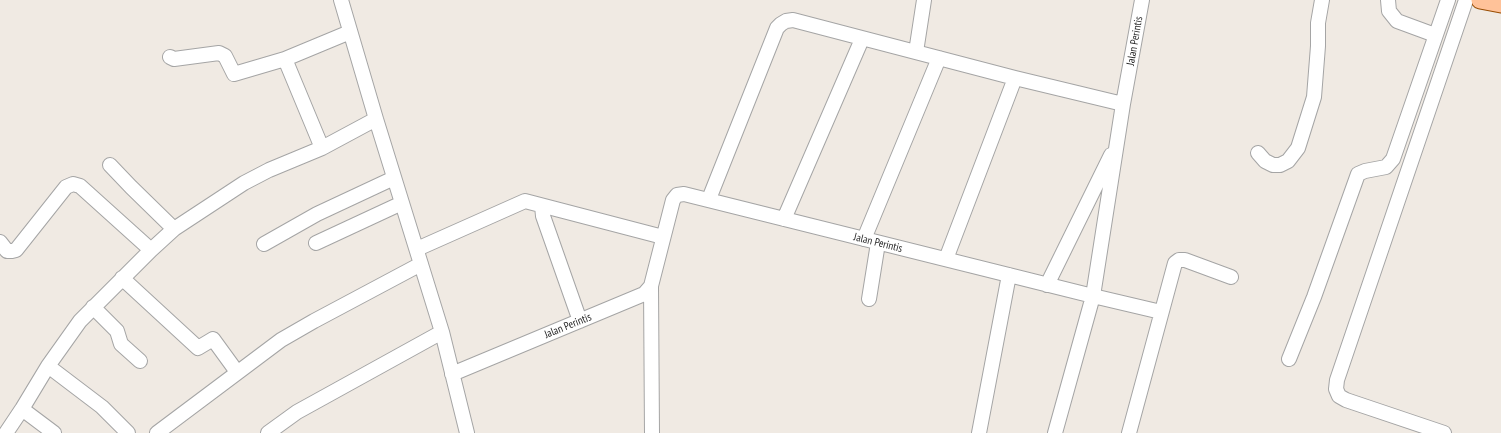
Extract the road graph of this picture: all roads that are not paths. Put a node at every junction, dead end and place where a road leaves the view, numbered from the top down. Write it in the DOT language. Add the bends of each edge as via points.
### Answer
graph roads {
  1 [pos="341,0"];
  2 [pos="924,0"];
  3 [pos="1142,0"];
  4 [pos="1322,0"];
  5 [pos="1388,0"];
  6 [pos="1448,0"];
  7 [pos="1466,0"];
  8 [pos="1480,0"];
  9 [pos="1501,4"];
  10 [pos="350,32"];
  11 [pos="1436,35"];
  12 [pos="862,39"];
  13 [pos="916,52"];
  14 [pos="170,57"];
  15 [pos="939,58"];
  16 [pos="285,59"];
  17 [pos="1015,78"];
  18 [pos="1123,104"];
  19 [pos="376,120"];
  20 [pos="1118,142"];
  21 [pos="322,148"];
  22 [pos="1258,153"];
  23 [pos="110,164"];
  24 [pos="394,178"];
  25 [pos="709,199"];
  26 [pos="402,203"];
  27 [pos="542,206"];
  28 [pos="784,219"];
  29 [pos="174,229"];
  30 [pos="663,237"];
  31 [pos="864,239"];
  32 [pos="0,242"];
  33 [pos="316,243"];
  34 [pos="878,243"];
  35 [pos="264,244"];
  36 [pos="417,249"];
  37 [pos="150,250"];
  38 [pos="946,259"];
  39 [pos="421,264"];
  40 [pos="1009,275"];
  41 [pos="1230,277"];
  42 [pos="122,278"];
  43 [pos="1047,285"];
  44 [pos="651,286"];
  45 [pos="1093,296"];
  46 [pos="869,299"];
  47 [pos="93,307"];
  48 [pos="1161,312"];
  49 [pos="580,321"];
  50 [pos="442,332"];
  51 [pos="1289,359"];
  52 [pos="140,361"];
  53 [pos="48,366"];
  54 [pos="238,372"];
  55 [pos="452,374"];
  56 [pos="22,409"];
  57 [pos="6,433"];
  58 [pos="54,433"];
  59 [pos="128,433"];
  60 [pos="157,433"];
  61 [pos="268,433"];
  62 [pos="466,433"];
  63 [pos="652,433"];
  64 [pos="979,433"];
  65 [pos="1055,433"];
  66 [pos="1129,433"];
  67 [pos="1444,433"];
  1 -- 10 [label="street"];
  2 -- 13 [label="street"];
  3 -- 18 [label="street, Jalan Perintis"];
  4 -- 22 [label="street" via="1318,23 1314,97 1298,148 1288,161 1280,165 1265,161"];
  5 -- 11 [label="street" via="1389,11 1397,21"];
  6 -- 11 [label="street"];
  7 -- 67 [label="street" via="1339,373 1336,389 1339,396 1346,400"];
  8 -- 9 [label="main road"];
  10 -- 16 [label="street"];
  10 -- 19 [label="street"];
  11 -- 51 [label="street" via="1393,159 1386,167 1358,174"];
  12 -- 13 [label="street"];
  12 -- 25 [label="street" via="793,20 778,26"];
  12 -- 28 [label="street"];
  13 -- 15 [label="street"];
  14 -- 16 [label="street" via="219,53 225,56 234,74"];
  15 -- 17 [label="street"];
  15 -- 31 [label="street"];
  16 -- 21 [label="street"];
  17 -- 18 [label="street"];
  17 -- 38 [label="street"];
  18 -- 20 [label="street, Jalan Perintis"];
  19 -- 21 [label="street"];
  19 -- 24 [label="street"];
  20 -- 43 [label="street"];
  20 -- 45 [label="street, Jalan Perintis"];
  21 -- 29 [label="street" via="244,183"];
  23 -- 29 [label="street"];
  24 -- 26 [label="street"];
  24 -- 35 [label="street" via="317,214"];
  25 -- 28 [label="street, Jalan Perintis"];
  25 -- 30 [label="street, Jalan Perintis" via="684,194 675,197"];
  26 -- 33 [label="street"];
  26 -- 36 [label="street"];
  27 -- 30 [label="street"];
  27 -- 36 [label="street" via="532,201 522,201"];
  27 -- 49 [label="street" via="543,216"];
  28 -- 31 [label="street, Jalan Perintis"];
  29 -- 37 [label="street"];
  30 -- 44 [label="street, Jalan Perintis"];
  31 -- 34 [label="street, Jalan Perintis"];
  32 -- 37 [label="street" via="7,251 16,250 66,187 73,184 80,186"];
  34 -- 38 [label="street, Jalan Perintis"];
  34 -- 46 [label="street"];
  36 -- 39 [label="street"];
  37 -- 42 [label="street"];
  38 -- 40 [label="street, Jalan Perintis"];
  39 -- 50 [label="street"];
  39 -- 54 [label="street" via="281,340"];
  40 -- 43 [label="street, Jalan Perintis"];
  40 -- 64 [label="street"];
  41 -- 48 [label="street" via="1186,260 1179,260 1172,268"];
  42 -- 47 [label="street"];
  42 -- 54 [label="street" via="198,348 213,340"];
  43 -- 45 [label="street, Jalan Perintis"];
  44 -- 49 [label="street, Jalan Perintis" via="639,297"];
  44 -- 63 [label="street"];
  45 -- 48 [label="street"];
  45 -- 65 [label="street"];
  47 -- 52 [label="street" via="117,331 121,344"];
  47 -- 53 [label="street"];
  48 -- 66 [label="street"];
  49 -- 55 [label="street, Jalan Perintis"];
  50 -- 55 [label="street"];
  50 -- 61 [label="street" via="297,412"];
  53 -- 56 [label="street"];
  53 -- 59 [label="street" via="102,407"];
  54 -- 60 [label="street"];
  55 -- 62 [label="street"];
  56 -- 57 [label="street"];
  56 -- 58 [label="street"];
}
